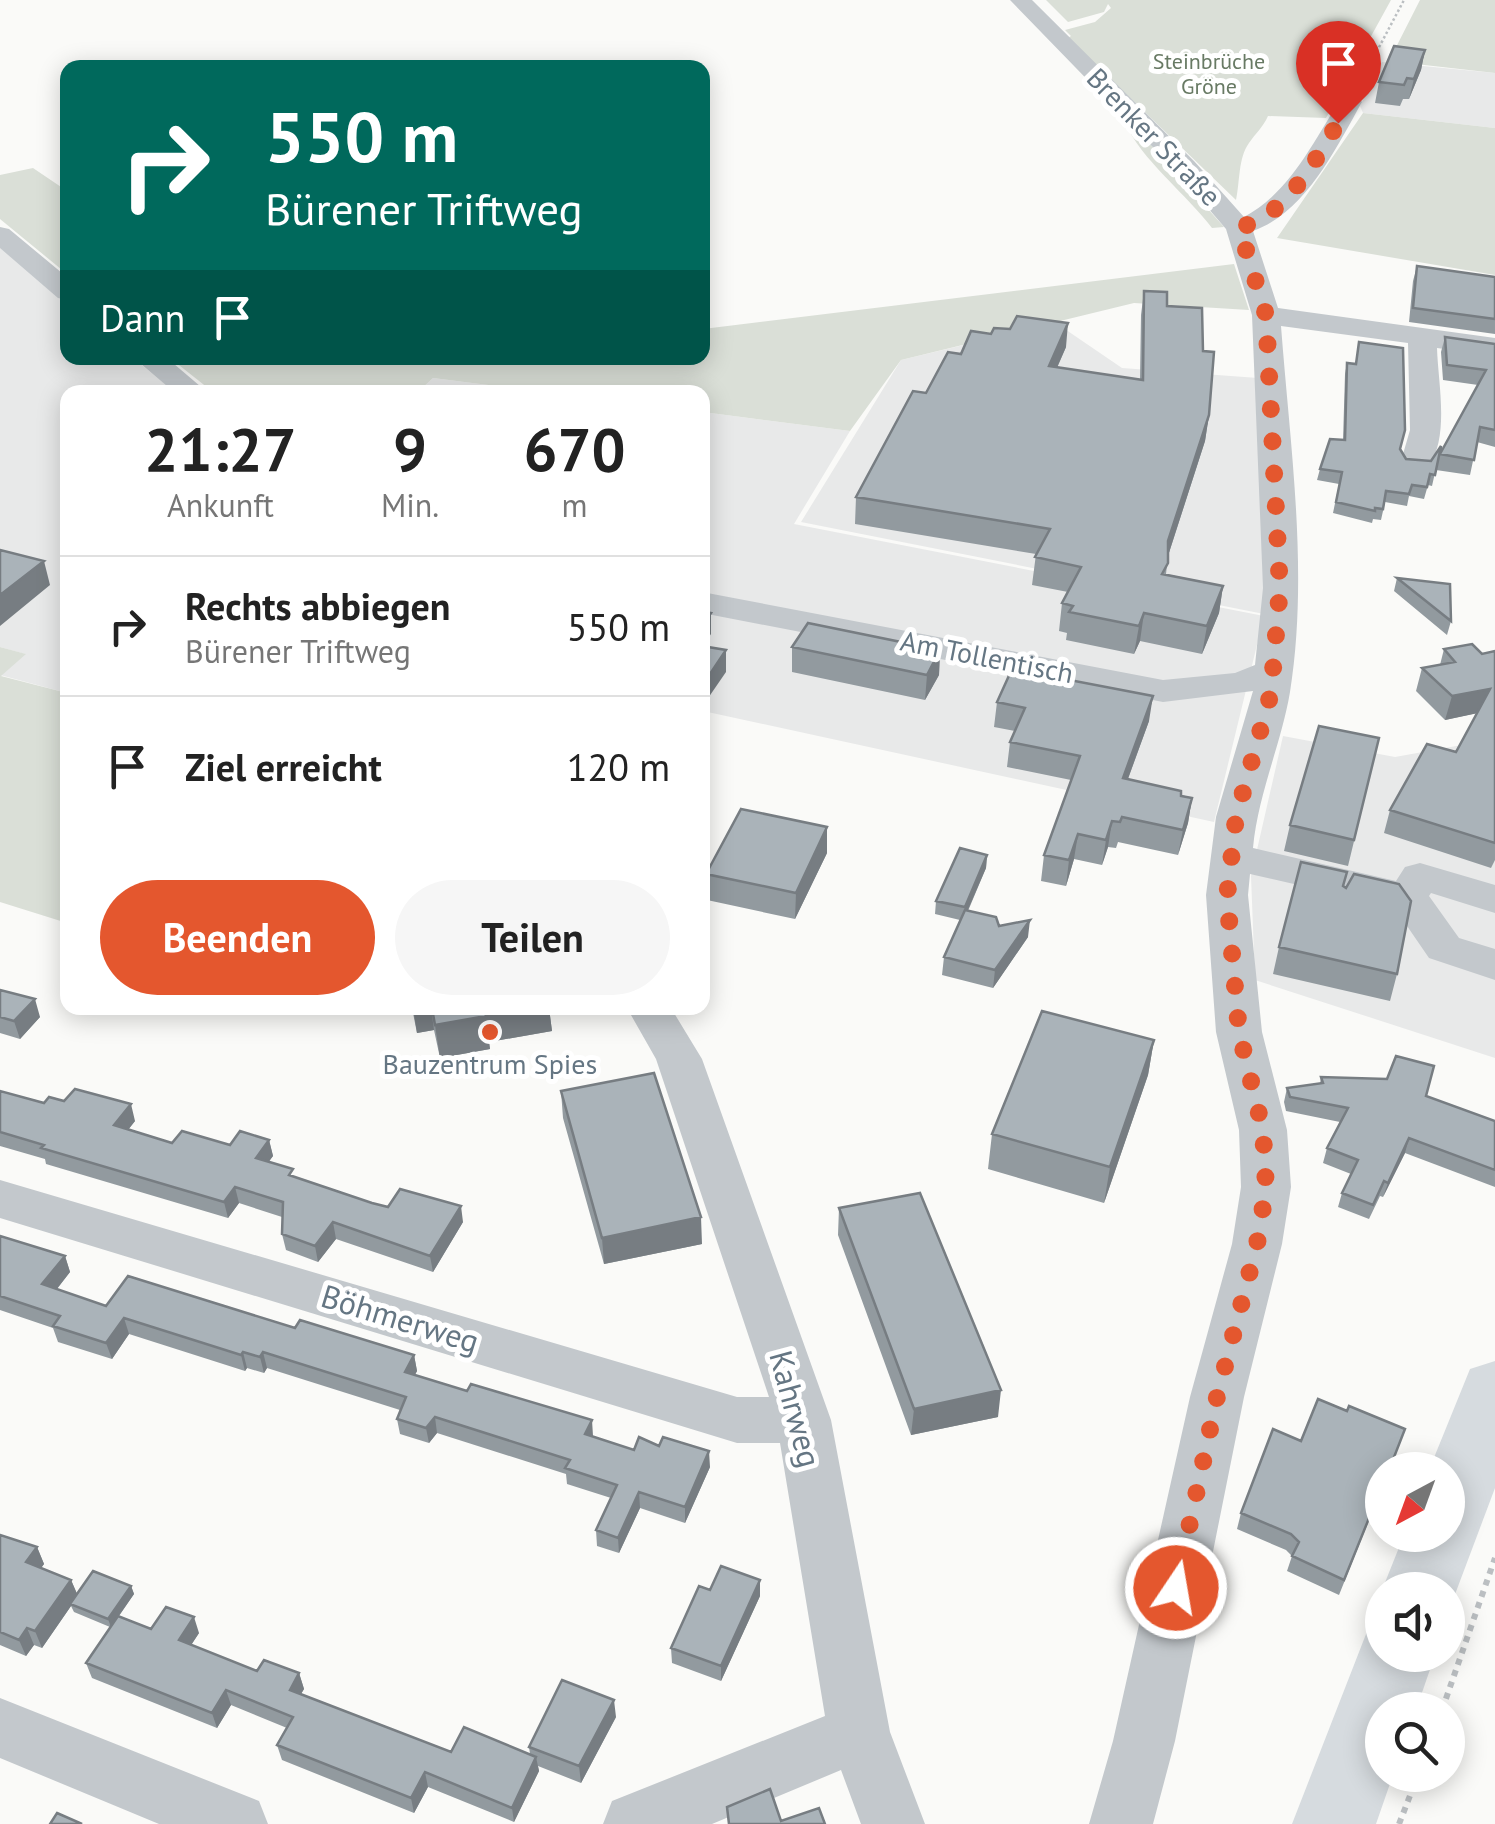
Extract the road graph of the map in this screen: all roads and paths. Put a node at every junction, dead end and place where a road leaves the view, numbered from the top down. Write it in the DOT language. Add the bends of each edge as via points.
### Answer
graph roads {
  1 [pos="1020,0"];
  2 [pos="1404,0"];
  3 [pos="1350,102"];
  4 [pos="1239,227"];
  5 [pos="0,235"];
  6 [pos="60,285"];
  7 [pos="1266,315"];
  8 [pos="1422,338"];
  9 [pos="1495,347"];
  10 [pos="158,365"];
  11 [pos="183,385"];
  12 [pos="1417,461"];
  13 [pos="710,604"];
  14 [pos="1272,671"];
  15 [pos="1229,856"];
  16 [pos="1495,934"];
  17 [pos="653,1015"];
  18 [pos="0,1199"];
  19 [pos="1492,1408"];
  20 [pos="804,1420"];
  21 [pos="1465,1475"];
  22 [pos="1495,1558"];
  23 [pos="1390,1672"];
  24 [pos="1448,1692"];
  25 [pos="0,1728"];
  26 [pos="859,1732"];
  27 [pos="1412,1792"];
  28 [pos="236,1824"];
  29 [pos="635,1824"];
  30 [pos="893,1824"];
  31 [pos="1121,1824"];
  32 [pos="1334,1824"];
  33 [pos="1400,1824"];
  1 -- 4 [label="street, Brenker Straße"];
  2 -- 3 [label="path"];
  3 -- 4 [label="street" via="1287,194 1254,224"];
  4 -- 7 [label="street, Brenker Straße"];
  5 -- 6 [label="street"];
  7 -- 8 [label="street"];
  7 -- 14 [label="street, Brenker Straße" via="1280,588"];
  8 -- 9 [label="street"];
  8 -- 12 [label="street" via="1425,430"];
  10 -- 11 [label="street"];
  13 -- 14 [label="street, Am Tollentisch" via="1163,691 1242,683"];
  14 -- 15 [label="street, Brenker Straße" via="1265,725"];
  15 -- 16 [label="street" via="1415,905"];
  15 -- 31 [label="street, Brenker Straße" via="1239,1032 1263,1130 1266,1188"];
  17 -- 20 [label="street, Kahrweg" via="680,1058"];
  18 -- 20 [label="street, Böhmerweg" via="737,1420"];
  19 -- 21 [label="main road"];
  20 -- 26 [label="street, Kahrweg"];
  22 -- 24 [label="path"];
  23 -- 32 [label="main road"];
  25 -- 28 [label="street"];
  26 -- 29 [label="street"];
  26 -- 30 [label="street, Kahrweg"];
  27 -- 33 [label="path"];
}
